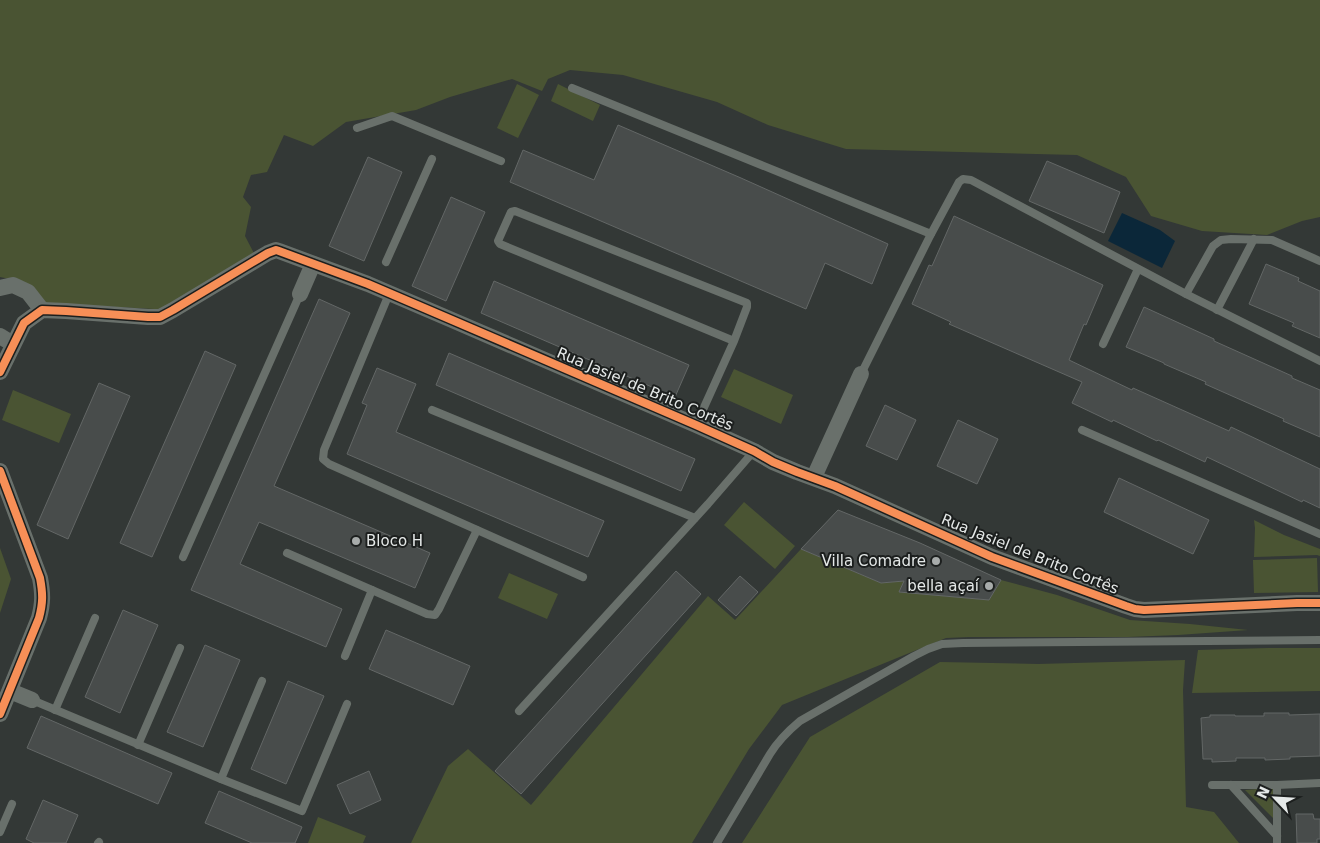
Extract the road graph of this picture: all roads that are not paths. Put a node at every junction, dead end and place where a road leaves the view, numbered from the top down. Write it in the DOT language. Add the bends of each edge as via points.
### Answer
graph roads {
  1 [pos="572,88"];
  2 [pos="357,128"];
  3 [pos="432,159"];
  4 [pos="501,161"];
  5 [pos="931,234"];
  6 [pos="1254,239"];
  7 [pos="1320,261"];
  8 [pos="386,262"];
  9 [pos="313,264"];
  10 [pos="1138,269"];
  11 [pos="0,288"];
  12 [pos="300,294"];
  13 [pos="389,294"];
  14 [pos="1186,294"];
  15 [pos="42,310"];
  16 [pos="1216,310"];
  17 [pos="7,340"];
  18 [pos="734,341"];
  19 [pos="1103,344"];
  20 [pos="1320,361"];
  21 [pos="0,372"];
  22 [pos="861,374"];
  23 [pos="432,410"];
  24 [pos="696,425"];
  25 [pos="1082,430"];
  26 [pos="754,451"];
  27 [pos="0,471"];
  28 [pos="814,477"];
  29 [pos="695,518"];
  30 [pos="477,530"];
  31 [pos="1320,534"];
  32 [pos="287,553"];
  33 [pos="183,557"];
  34 [pos="583,577"];
  35 [pos="372,590"];
  36 [pos="1320,603"];
  37 [pos="95,618"];
  38 [pos="1320,640"];
  39 [pos="180,648"];
  40 [pos="345,656"];
  41 [pos="262,681"];
  42 [pos="10,691"];
  43 [pos="32,700"];
  44 [pos="347,704"];
  45 [pos="55,710"];
  46 [pos="519,711"];
  47 [pos="0,714"];
  48 [pos="138,744"];
  49 [pos="221,779"];
  50 [pos="1320,783"];
  51 [pos="1212,785"];
  52 [pos="1231,785"];
  53 [pos="1277,785"];
  54 [pos="12,804"];
  55 [pos="0,832"];
  56 [pos="1277,839"];
  57 [pos="717,843"];
  1 -- 5 [label="lane"];
  2 -- 4 [label="lane" via="392,116"];
  3 -- 8 [label="lane"];
  5 -- 10 [label="lane" via="959,182 966,179"];
  5 -- 22 [label="lane"];
  6 -- 7 [label="lane" via="1272,240"];
  6 -- 14 [label="lane" via="1221,240 1213,246"];
  6 -- 16 [label="lane"];
  9 -- 12 [label="street"];
  9 -- 13 [label="street, Rua Jasiel de Brito Cortês"];
  9 -- 15 [label="street, Rua Jasiel de Brito Cortês" via="279,250 272,251 160,317"];
  10 -- 14 [label="lane"];
  10 -- 19 [label="lane"];
  11 -- 15 [label="street" via="13,285 28,292"];
  12 -- 33 [label="lane"];
  13 -- 24 [label="street, Rua Jasiel de Brito Cortês"];
  13 -- 30 [label="lane" via="323,458 329,464"];
  14 -- 16 [label="lane"];
  15 -- 17 [label="street"];
  16 -- 20 [label="lane"];
  17 -- 21 [label="street"];
  18 -- 18 [label="lane" via="500,244 498,241 511,212 747,303"];
  18 -- 24 [label="lane"];
  22 -- 28 [label="street"];
  23 -- 29 [label="lane"];
  24 -- 26 [label="street, Rua Jasiel de Brito Cortês"];
  25 -- 31 [label="lane"];
  26 -- 28 [label="street, Rua Jasiel de Brito Cortês" via="789,469"];
  26 -- 29 [label="lane"];
  27 -- 42 [label="street" via="43,592 39,618"];
  28 -- 36 [label="street, Rua Jasiel de Brito Cortês" via="992,557 1135,609"];
  29 -- 46 [label="lane"];
  30 -- 34 [label="lane"];
  30 -- 35 [label="lane" via="435,615"];
  32 -- 35 [label="lane"];
  35 -- 40 [label="lane"];
  37 -- 45 [label="lane"];
  38 -- 57 [label="lane" via="942,644 914,656 789,730 770,754"];
  39 -- 48 [label="lane"];
  41 -- 49 [label="lane"];
  42 -- 43 [label="street"];
  42 -- 47 [label="street"];
  43 -- 45 [label="lane"];
  44 -- 49 [label="lane" via="302,811"];
  45 -- 48 [label="lane"];
  48 -- 49 [label="lane"];
  50 -- 53 [label="lane"];
  51 -- 52 [label="lane"];
  52 -- 53 [label="lane"];
  52 -- 56 [label="lane"];
  53 -- 56 [label="lane"];
  54 -- 55 [label="lane"];
}
